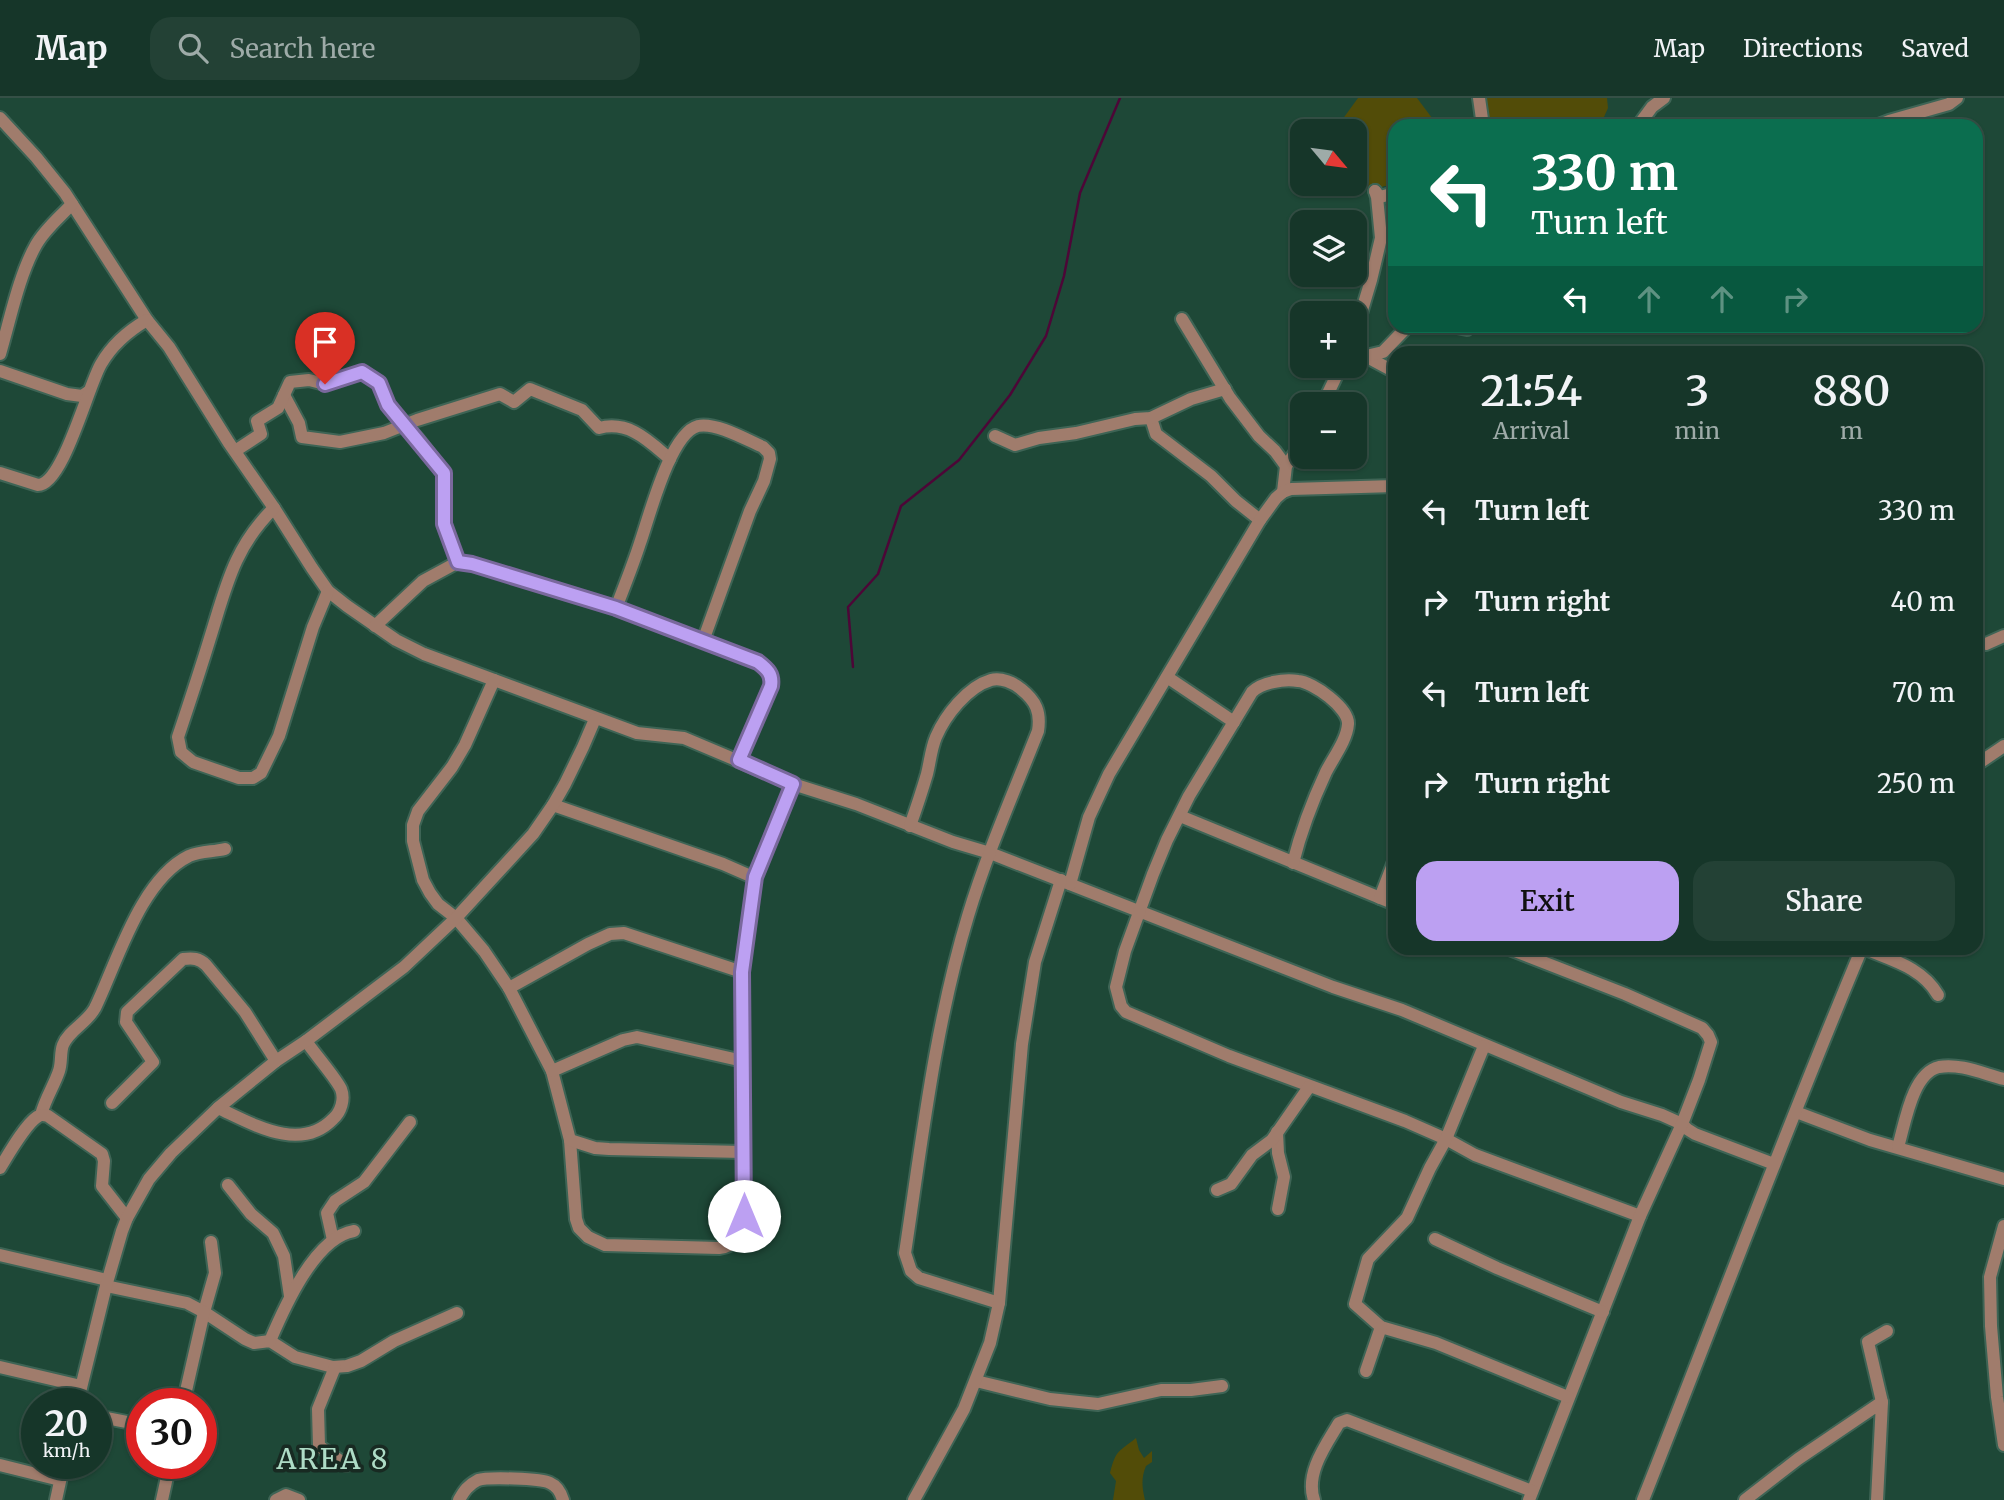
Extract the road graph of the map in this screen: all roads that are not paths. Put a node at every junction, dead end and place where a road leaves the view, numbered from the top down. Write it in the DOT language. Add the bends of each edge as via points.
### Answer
graph roads {
  1 [pos="1479,98"];
  2 [pos="1664,98"];
  3 [pos="1957,98"];
  4 [pos="1655,103"];
  5 [pos="0,118"];
  6 [pos="1482,119"];
  7 [pos="1643,119"];
  8 [pos="1897,119"];
  9 [pos="1388,195"];
  10 [pos="72,204"];
  11 [pos="1365,301"];
  12 [pos="1182,319"];
  13 [pos="147,320"];
  14 [pos="1401,333"];
  15 [pos="1389,346"];
  16 [pos="1388,347"];
  17 [pos="1367,353"];
  18 [pos="0,354"];
  19 [pos="1367,357"];
  20 [pos="1388,368"];
  21 [pos="0,371"];
  22 [pos="1225,389"];
  23 [pos="88,392"];
  24 [pos="284,394"];
  25 [pos="1150,418"];
  26 [pos="405,425"];
  27 [pos="995,436"];
  28 [pos="235,451"];
  29 [pos="670,459"];
  30 [pos="1290,460"];
  31 [pos="1286,466"];
  32 [pos="0,473"];
  33 [pos="1388,486"];
  34 [pos="1283,492"];
  35 [pos="274,508"];
  36 [pos="1260,520"];
  37 [pos="458,562"];
  38 [pos="328,591"];
  39 [pos="616,608"];
  40 [pos="374,626"];
  41 [pos="2004,636"];
  42 [pos="703,641"];
  43 [pos="1986,643"];
  44 [pos="1167,677"];
  45 [pos="494,680"];
  46 [pos="595,719"];
  47 [pos="1234,722"];
  48 [pos="2004,746"];
  49 [pos="739,760"];
  50 [pos="1983,760"];
  51 [pos="793,784"];
  52 [pos="553,805"];
  53 [pos="1180,816"];
  54 [pos="910,826"];
  55 [pos="225,849"];
  56 [pos="990,853"];
  57 [pos="1293,863"];
  58 [pos="755,877"];
  59 [pos="1388,877"];
  60 [pos="1065,882"];
  61 [pos="1380,898"];
  62 [pos="1388,901"];
  63 [pos="1139,911"];
  64 [pos="456,918"];
  65 [pos="1525,955"];
  66 [pos="1859,955"];
  67 [pos="1880,955"];
  68 [pos="742,972"];
  69 [pos="509,988"];
  70 [pos="1938,995"];
  71 [pos="306,1041"];
  72 [pos="1484,1046"];
  73 [pos="276,1061"];
  74 [pos="743,1061"];
  75 [pos="552,1071"];
  76 [pos="2004,1079"];
  77 [pos="1309,1087"];
  78 [pos="112,1103"];
  79 [pos="218,1108"];
  80 [pos="1796,1112"];
  81 [pos="41,1115"];
  82 [pos="410,1122"];
  83 [pos="1682,1124"];
  84 [pos="1278,1132"];
  85 [pos="1446,1139"];
  86 [pos="570,1140"];
  87 [pos="1898,1147"];
  88 [pos="743,1152"];
  89 [pos="1774,1164"];
  90 [pos="0,1168"];
  91 [pos="2004,1179"];
  92 [pos="229,1185"];
  93 [pos="1217,1190"];
  94 [pos="1278,1209"];
  95 [pos="1640,1216"];
  96 [pos="127,1218"];
  97 [pos="2004,1226"];
  98 [pos="354,1231"];
  99 [pos="1435,1239"];
  100 [pos="333,1240"];
  101 [pos="211,1242"];
  102 [pos="0,1255"];
  103 [pos="107,1283"];
  104 [pos="290,1296"];
  105 [pos="999,1303"];
  106 [pos="204,1312"];
  107 [pos="1603,1312"];
  108 [pos="457,1313"];
  109 [pos="1381,1327"];
  110 [pos="1997,1328"];
  111 [pos="1887,1331"];
  112 [pos="270,1341"];
  113 [pos="0,1367"];
  114 [pos="335,1367"];
  115 [pos="1366,1371"];
  116 [pos="976,1381"];
  117 [pos="81,1386"];
  118 [pos="1222,1386"];
  119 [pos="187,1388"];
  120 [pos="1568,1397"];
  121 [pos="1882,1402"];
  122 [pos="2004,1445"];
  123 [pos="0,1465"];
  124 [pos="346,1465"];
  125 [pos="167,1479"];
  126 [pos="60,1480"];
  127 [pos="1531,1495"];
  128 [pos="56,1500"];
  129 [pos="162,1500"];
  130 [pos="276,1500"];
  131 [pos="299,1500"];
  132 [pos="459,1500"];
  133 [pos="563,1500"];
  134 [pos="914,1500"];
  135 [pos="1314,1500"];
  136 [pos="1643,1500"];
  137 [pos="1745,1500"];
  138 [pos="1877,1500"];
  1 -- 6 [label="street"];
  2 -- 4 [label="street"];
  3 -- 8 [label="street"];
  4 -- 7 [label="street"];
  5 -- 10 [label="street"];
  9 -- 11 [label="street" via="1380,197 1375,191 1381,238"];
  10 -- 13 [label="street"];
  10 -- 18 [label="street" via="36,246"];
  12 -- 22 [label="street"];
  13 -- 23 [label="street" via="110,350"];
  13 -- 28 [label="street"];
  14 -- 15 [label="street"];
  16 -- 17 [label="street" via="1383,352"];
  19 -- 20 [label="street"];
  21 -- 23 [label="street" via="66,394"];
  22 -- 25 [label="street"];
  22 -- 31 [label="street"];
  23 -- 32 [label="street" via="70,444 48,482 38,485"];
  24 -- 26 [label="street" via="302,437 340,442"];
  24 -- 26 [label="street" via="290,382 325,384 362,372 379,383 388,405"];
  24 -- 28 [label="street" via="278,408 257,421 261,434"];
  25 -- 27 [label="street" via="1015,445"];
  25 -- 36 [label="street" via="1156,433"];
  26 -- 29 [label="street" via="500,394 514,402 530,389 582,410 599,428 611,424 631,429"];
  26 -- 37 [label="street" via="444,473 444,524"];
  28 -- 35 [label="street"];
  29 -- 39 [label="street"];
  29 -- 42 [label="street" via="687,432 705,425 763,447 770,458"];
  30 -- 31 [label="street"];
  31 -- 34 [label="street"];
  33 -- 34 [label="street"];
  34 -- 36 [label="street"];
  35 -- 38 [label="street"];
  35 -- 38 [label="street" via="244,542 230,574 178,737 186,757 239,778 261,773 279,736"];
  36 -- 44 [label="street"];
  37 -- 39 [label="street"];
  37 -- 40 [label="street" via="424,580"];
  38 -- 40 [label="street"];
  39 -- 42 [label="street"];
  40 -- 45 [label="street" via="424,654"];
  41 -- 43 [label="street"];
  42 -- 49 [label="street" via="758,662 770,672 772,680"];
  44 -- 47 [label="street"];
  44 -- 60 [label="street" via="1109,775"];
  45 -- 46 [label="street"];
  45 -- 64 [label="street" via="465,746 418,811 413,825 423,880 438,904"];
  46 -- 49 [label="street" via="637,733 684,738"];
  46 -- 52 [label="street"];
  47 -- 53 [label="street"];
  47 -- 57 [label="street" via="1257,688 1294,681 1308,684 1338,704 1348,717 1348,727 1305,821"];
  48 -- 50 [label="street"];
  49 -- 51 [label="street"];
  51 -- 54 [label="street"];
  51 -- 58 [label="street"];
  52 -- 58 [label="street"];
  52 -- 64 [label="street" via="533,834"];
  53 -- 57 [label="street"];
  53 -- 63 [label="street"];
  54 -- 56 [label="street"];
  54 -- 56 [label="street" via="933,746 946,719 978,687 1002,679 1034,701 1040,721"];
  55 -- 81 [label="street" via="188,857 142,903 93,1012 63,1045 59,1070"];
  56 -- 60 [label="street"];
  56 -- 105 [label="street" via="943,1015 905,1253 911,1271 919,1278"];
  57 -- 61 [label="street"];
  58 -- 68 [label="street"];
  59 -- 61 [label="street"];
  60 -- 63 [label="street"];
  60 -- 105 [label="street" via="1035,962"];
  61 -- 62 [label="street"];
  63 -- 72 [label="street" via="1402,1010"];
  63 -- 77 [label="street" via="1116,987 1126,1012"];
  64 -- 69 [label="street"];
  64 -- 71 [label="street" via="404,967"];
  65 -- 83 [label="street" via="1702,1028 1711,1042"];
  66 -- 80 [label="street"];
  67 -- 70 [label="street" via="1912,968"];
  68 -- 69 [label="street" via="624,933 588,944"];
  68 -- 74 [label="street"];
  69 -- 75 [label="street"];
  71 -- 73 [label="street"];
  71 -- 79 [label="street" via="341,1089 341,1108 331,1121 318,1130 285,1135"];
  72 -- 83 [label="street"];
  72 -- 85 [label="street"];
  73 -- 78 [label="street" via="245,1012 206,965 183,959 127,1012 126,1021 153,1062"];
  73 -- 79 [label="street"];
  74 -- 75 [label="street" via="636,1037"];
  74 -- 88 [label="street"];
  75 -- 86 [label="street"];
  76 -- 87 [label="street" via="1956,1068 1926,1073 1914,1091"];
  77 -- 84 [label="street"];
  77 -- 85 [label="street"];
  79 -- 96 [label="street" via="149,1179"];
  80 -- 87 [label="street"];
  80 -- 89 [label="street"];
  81 -- 90 [label="street"];
  81 -- 96 [label="street" via="102,1154 102,1186"];
  82 -- 100 [label="street" via="364,1182 335,1201 327,1213"];
  83 -- 89 [label="street" via="1695,1135"];
  83 -- 95 [label="street"];
  84 -- 93 [label="street" via="1252,1155 1231,1184"];
  84 -- 94 [label="street" via="1284,1177"];
  85 -- 95 [label="street" via="1475,1155"];
  85 -- 109 [label="street" via="1407,1219 1368,1259 1355,1304"];
  86 -- 88 [label="street" via="619,1150"];
  86 -- 88 [label="street" via="576,1219 587,1237 605,1245 727,1248 734,1244 744,1216"];
  87 -- 91 [label="street"];
  89 -- 136 [label="street"];
  92 -- 104 [label="street" via="272,1233 284,1256"];
  95 -- 107 [label="street"];
  96 -- 103 [label="street"];
  97 -- 110 [label="street" via="1991,1269"];
  98 -- 100 [label="street"];
  99 -- 107 [label="street"];
  100 -- 104 [label="street"];
  101 -- 106 [label="street" via="215,1273"];
  102 -- 103 [label="street"];
  103 -- 106 [label="street" via="187,1303"];
  103 -- 117 [label="street"];
  104 -- 112 [label="street"];
  105 -- 116 [label="street"];
  106 -- 112 [label="street" via="254,1343"];
  106 -- 119 [label="street"];
  107 -- 120 [label="street"];
  108 -- 114 [label="street" via="394,1341 361,1362"];
  109 -- 115 [label="street"];
  109 -- 120 [label="street" via="1436,1343"];
  110 -- 122 [label="street" via="1997,1397"];
  111 -- 121 [label="street" via="1868,1342"];
  112 -- 114 [label="street" via="295,1357"];
  113 -- 117 [label="street"];
  114 -- 124 [label="street" via="318,1409 319,1446"];
  116 -- 118 [label="street" via="1050,1399 1098,1404 1161,1391"];
  116 -- 134 [label="street"];
  120 -- 127 [label="street"];
  121 -- 137 [label="street"];
  121 -- 138 [label="street"];
  123 -- 126 [label="street"];
  125 -- 129 [label="street"];
  126 -- 128 [label="street"];
  127 -- 135 [label="street" via="1348,1420 1339,1423 1320,1458 1312,1479"];
  130 -- 131 [label="street" via="286,1495"];
  132 -- 133 [label="street" via="465,1488 481,1479 540,1480 558,1489"];
}
